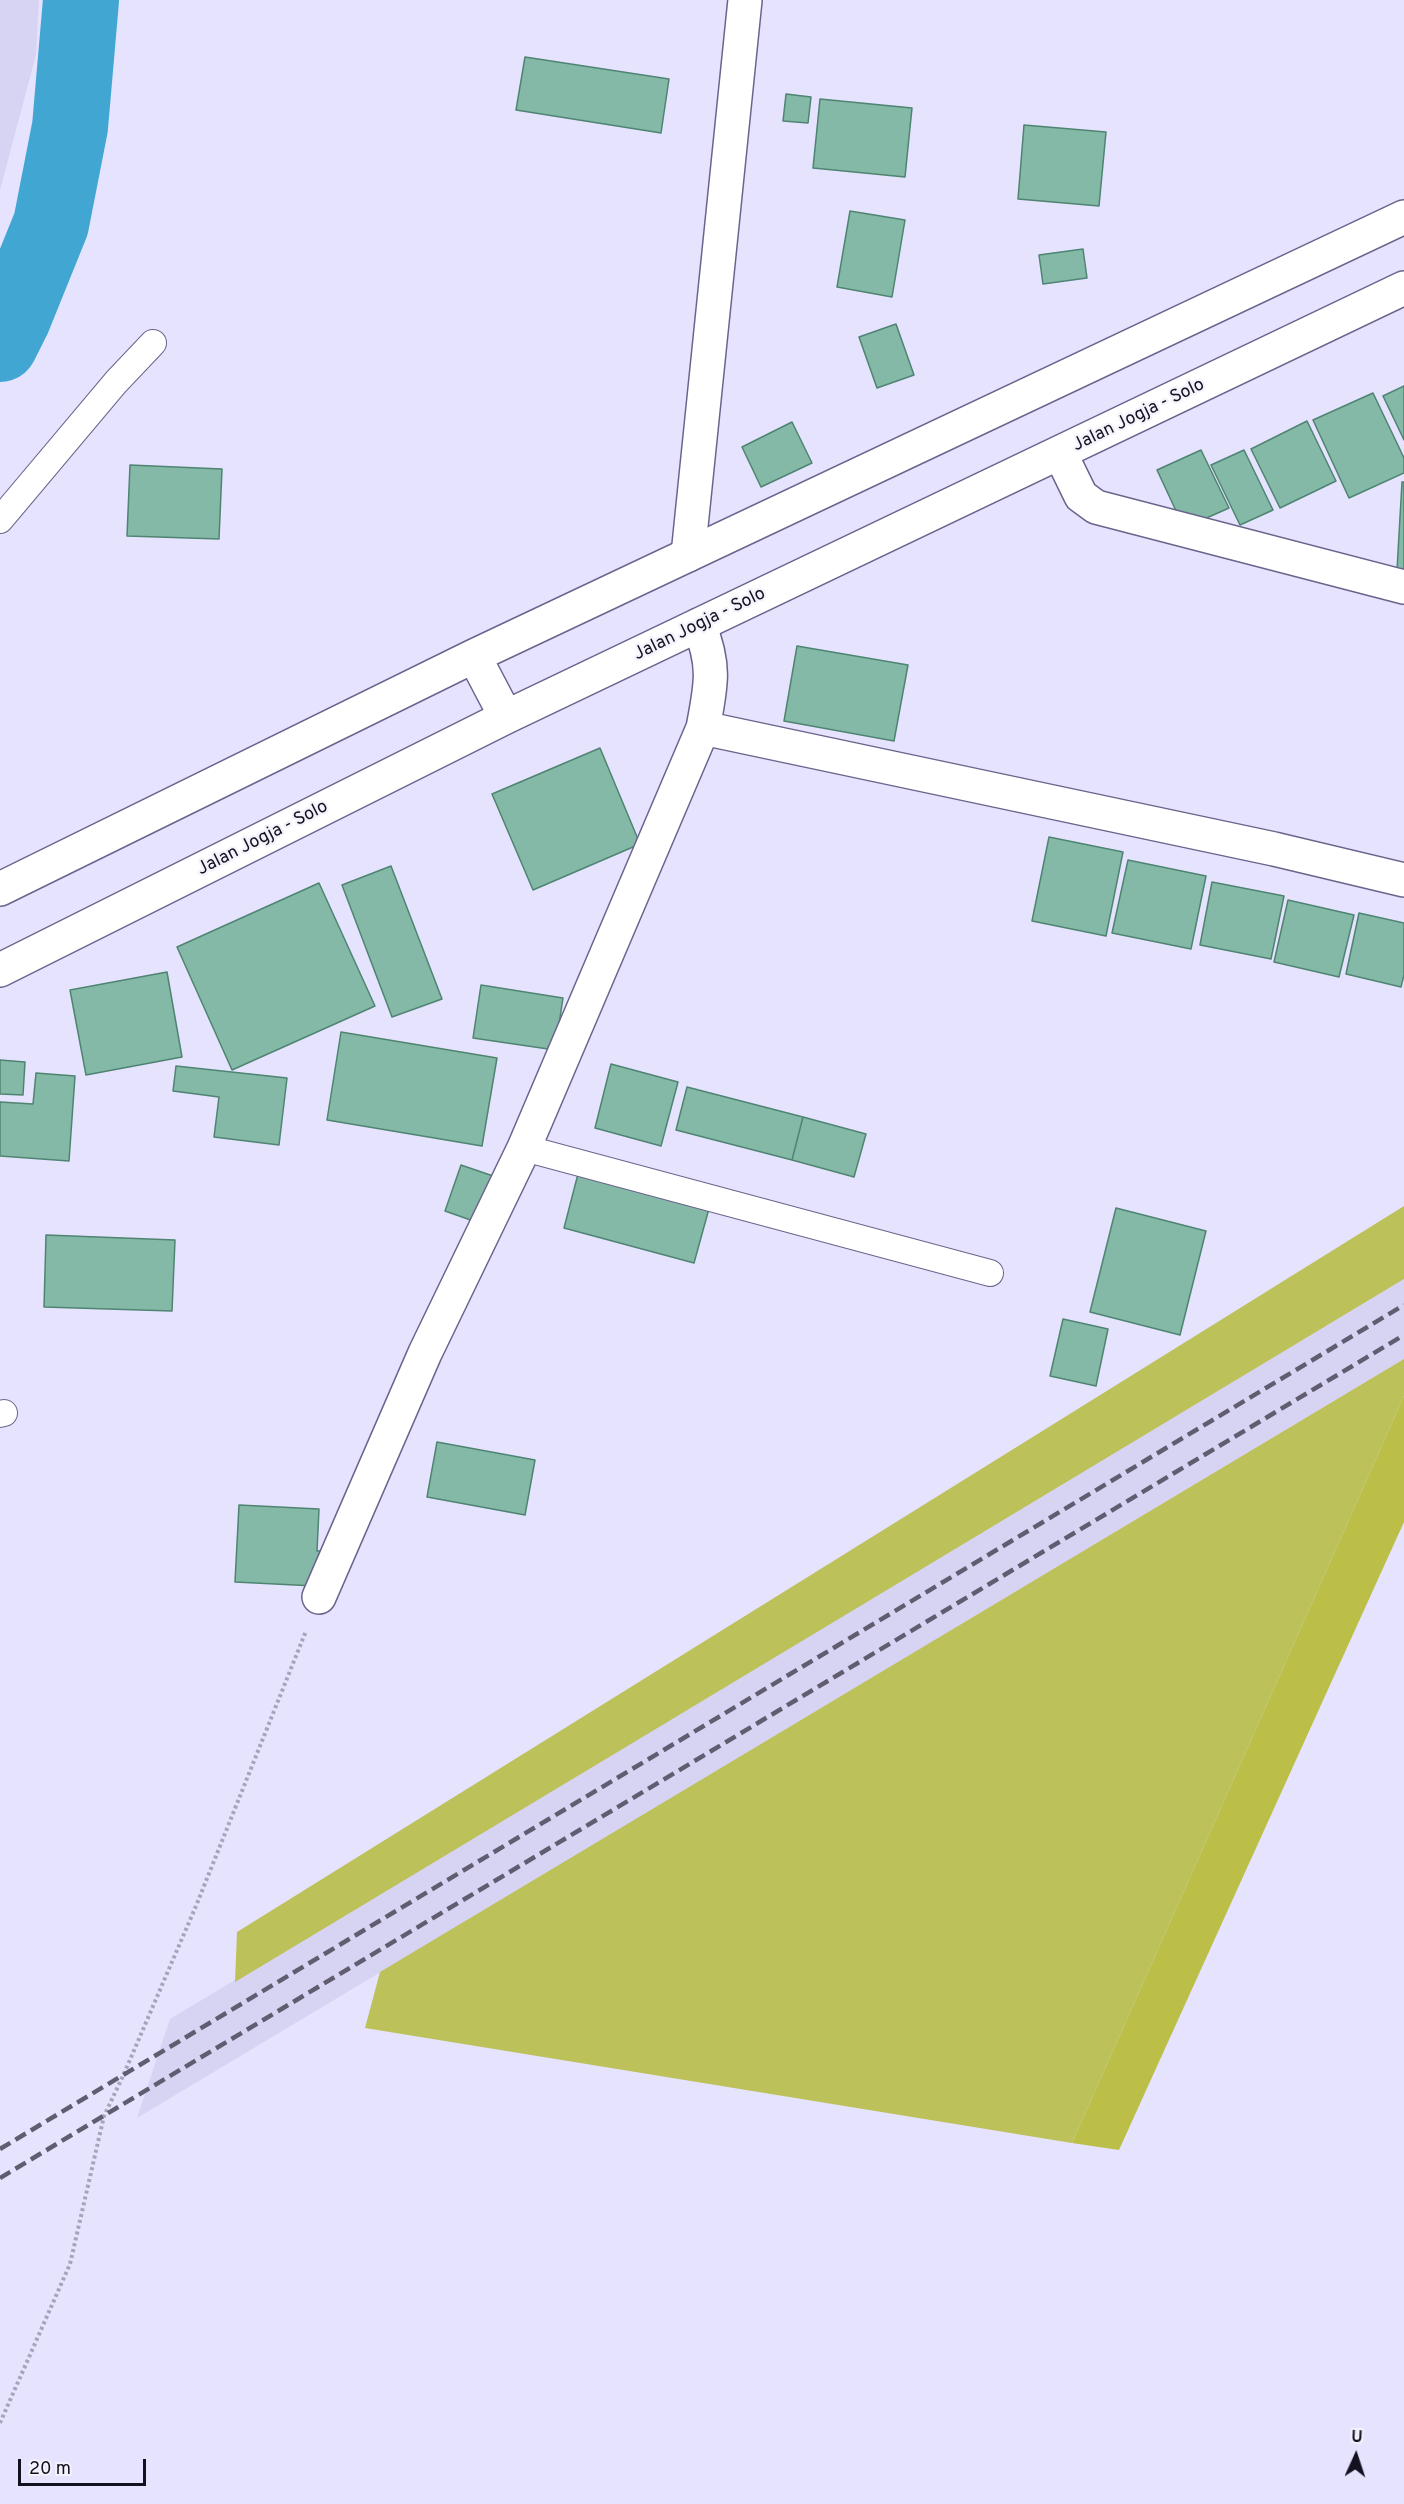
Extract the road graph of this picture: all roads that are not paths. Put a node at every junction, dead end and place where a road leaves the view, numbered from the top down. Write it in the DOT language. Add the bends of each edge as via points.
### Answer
graph roads {
  1 [pos="745,0"];
  2 [pos="1404,217"];
  3 [pos="1404,288"];
  4 [pos="153,343"];
  5 [pos="1060,453"];
  6 [pos="0,520"];
  7 [pos="688,555"];
  8 [pos="1404,587"];
  9 [pos="699,625"];
  10 [pos="474,656"];
  11 [pos="506,717"];
  12 [pos="703,728"];
  13 [pos="1404,880"];
  14 [pos="0,889"];
  15 [pos="0,970"];
  16 [pos="524,1148"];
  17 [pos="990,1273"];
  18 [pos="319,1597"];
  1 -- 7 [label="main road"];
  2 -- 7 [label="main road"];
  3 -- 5 [label="main road, Jalan Jogja - Solo"];
  4 -- 6 [label="lane"];
  5 -- 8 [label="main road" via="1081,496 1096,507"];
  5 -- 9 [label="main road, Jalan Jogja - Solo"];
  7 -- 10 [label="main road"];
  9 -- 11 [label="main road, Jalan Jogja - Solo"];
  9 -- 12 [label="main road" via="708,647 712,681"];
  10 -- 11 [label="main road"];
  10 -- 14 [label="main road"];
  11 -- 15 [label="main road, Jalan Jogja - Solo"];
  12 -- 13 [label="main road"];
  12 -- 16 [label="main road"];
  16 -- 17 [label="lane"];
  16 -- 18 [label="main road" via="425,1353"];
}
